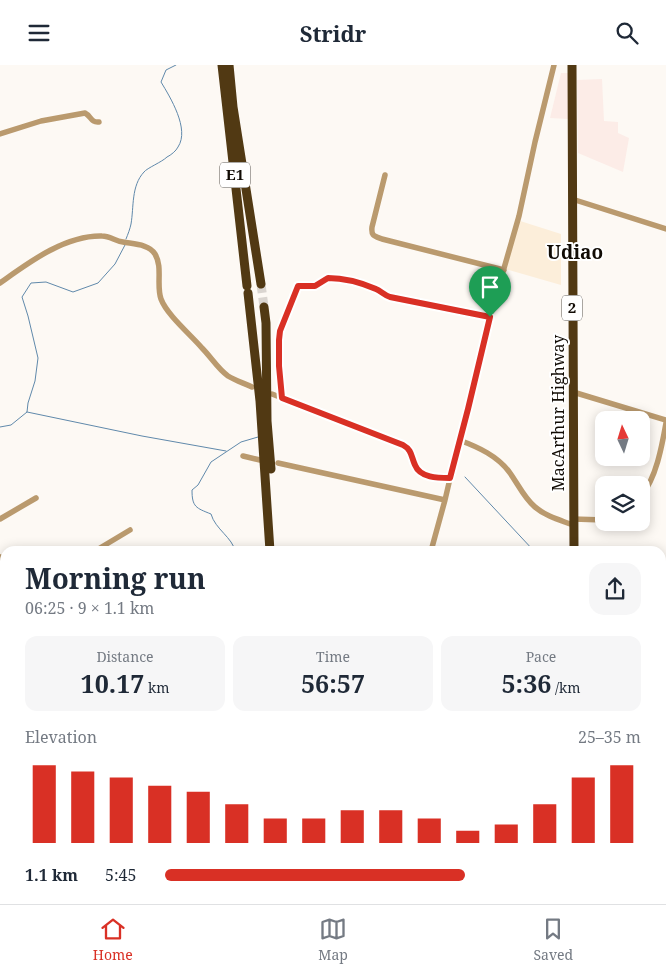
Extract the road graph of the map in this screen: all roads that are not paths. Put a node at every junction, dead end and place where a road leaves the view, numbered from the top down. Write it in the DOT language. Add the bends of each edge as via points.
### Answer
graph roads {
  1 [pos="222,65"];
  2 [pos="228,65"];
  3 [pos="554,65"];
  4 [pos="572,65"];
  5 [pos="99,122"];
  6 [pos="0,134"];
  7 [pos="385,175"];
  8 [pos="572,199"];
  9 [pos="666,229"];
  10 [pos="504,270"];
  11 [pos="0,283"];
  12 [pos="261,284"];
  13 [pos="264,307"];
  14 [pos="490,317"];
  15 [pos="252,387"];
  16 [pos="573,392"];
  17 [pos="272,394"];
  18 [pos="282,398"];
  19 [pos="666,422"];
  20 [pos="459,440"];
  21 [pos="243,456"];
  22 [pos="260,460"];
  23 [pos="278,463"];
  24 [pos="450,478"];
  25 [pos="650,480"];
  26 [pos="36,498"];
  27 [pos="445,500"];
  28 [pos="0,519"];
  29 [pos="595,521"];
  30 [pos="573,522"];
  31 [pos="130,530"];
  32 [pos="103,546"];
  33 [pos="270,546"];
  34 [pos="276,546"];
  35 [pos="432,546"];
  36 [pos="574,546"];
  1 -- 33 [label="highway, E1" via="260,401"];
  2 -- 12 [label="highway, E1"];
  3 -- 10 [label="street"];
  4 -- 8 [label="highway, MacArthur Highway / 2"];
  5 -- 6 [label="street" via="92,121 85,113 41,121"];
  7 -- 10 [label="street" via="372,227 373,235"];
  8 -- 9 [label="street"];
  8 -- 16 [label="highway, MacArthur Highway / 2"];
  10 -- 14 [label="street"];
  11 -- 15 [label="street" via="31,261 66,243 93,236 110,237 145,247 154,253 159,268 160,297 171,314 222,371"];
  13 -- 34 [label="highway" via="267,421"];
  14 -- 18 [label="street" via="390,297 377,289 333,278 315,286 298,286 280,331"];
  14 -- 20 [label="street"];
  16 -- 19 [label="street"];
  16 -- 30 [label="highway, MacArthur Highway / 2"];
  17 -- 18 [label="street"];
  18 -- 24 [label="street" via="403,445 411,451 415,466 420,471 437,478"];
  19 -- 25 [label="street" via="658,461"];
  20 -- 24 [label="street"];
  20 -- 30 [label="street" via="503,464 535,507 555,519"];
  21 -- 22 [label="street"];
  23 -- 27 [label="street"];
  24 -- 27 [label="street"];
  26 -- 28 [label="street"];
  27 -- 35 [label="street"];
  29 -- 30 [label="street"];
  30 -- 36 [label="highway, MacArthur Highway / 2"];
  31 -- 32 [label="street"];
}
